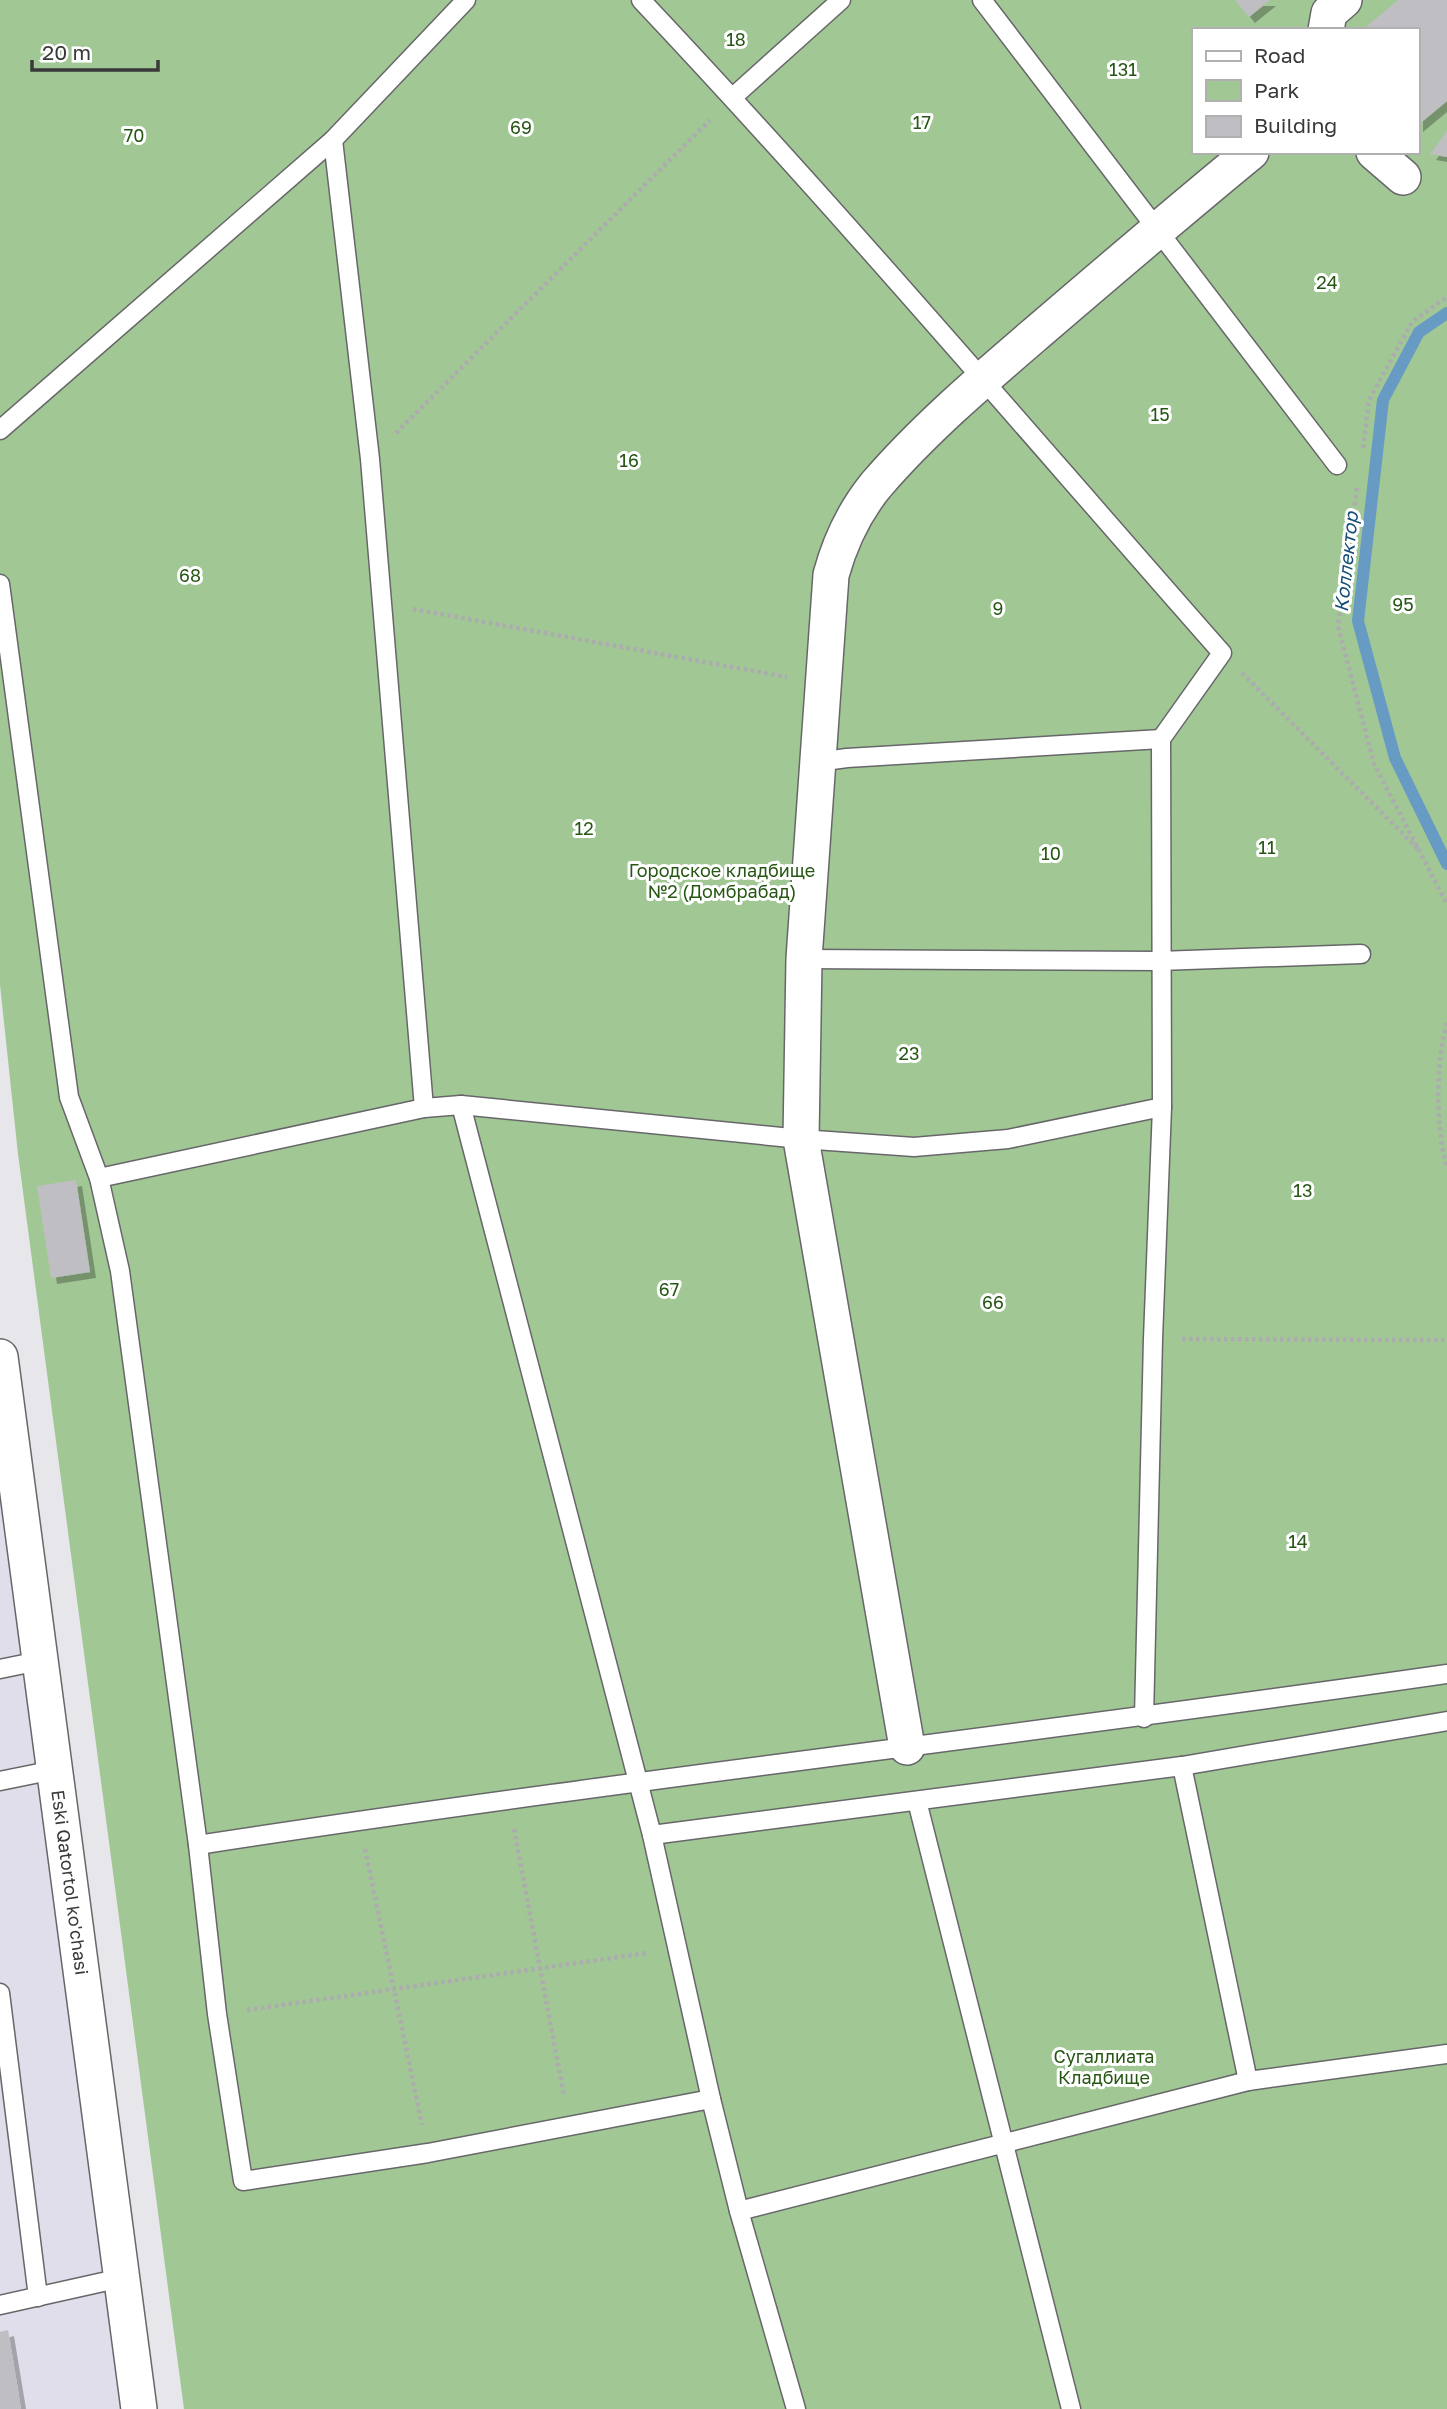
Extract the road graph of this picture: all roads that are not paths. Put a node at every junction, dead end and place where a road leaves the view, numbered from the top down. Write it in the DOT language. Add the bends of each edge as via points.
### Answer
graph roads {
  1 [pos="466,0"];
  2 [pos="641,0"];
  3 [pos="841,0"];
  4 [pos="982,0"];
  5 [pos="1344,0"];
  6 [pos="1326,28"];
  7 [pos="733,97"];
  8 [pos="333,140"];
  9 [pos="1249,154"];
  10 [pos="1376,154"];
  11 [pos="1403,177"];
  12 [pos="1157,229"];
  13 [pos="983,379"];
  14 [pos="0,430"];
  15 [pos="1337,466"];
  16 [pos="0,584"];
  17 [pos="1161,740"];
  18 [pos="817,762"];
  19 [pos="1361,954"];
  20 [pos="804,959"];
  21 [pos="1160,961"];
  22 [pos="461,1105"];
  23 [pos="1162,1107"];
  24 [pos="424,1108"];
  25 [pos="801,1139"];
  26 [pos="100,1178"];
  27 [pos="0,1357"];
  28 [pos="39,1661"];
  29 [pos="0,1669"];
  30 [pos="1447,1674"];
  31 [pos="1144,1718"];
  32 [pos="1447,1721"];
  33 [pos="907,1747"];
  34 [pos="1182,1766"];
  35 [pos="54,1770"];
  36 [pos="0,1781"];
  37 [pos="637,1784"];
  38 [pos="917,1801"];
  39 [pos="652,1835"];
  40 [pos="198,1845"];
  41 [pos="0,1993"];
  42 [pos="1447,2054"];
  43 [pos="1248,2081"];
  44 [pos="711,2099"];
  45 [pos="1002,2143"];
  46 [pos="738,2211"];
  47 [pos="121,2278"];
  48 [pos="38,2297"];
  49 [pos="0,2305"];
  50 [pos="139,2409"];
  51 [pos="796,2409"];
  52 [pos="1071,2409"];
  1 -- 8 [label="lane"];
  2 -- 7 [label="lane"];
  3 -- 7 [label="lane"];
  4 -- 12 [label="lane"];
  5 -- 6 [label="street" via="1329,13"];
  7 -- 13 [label="lane"];
  8 -- 14 [label="lane"];
  8 -- 24 [label="lane" via="370,459"];
  9 -- 12 [label="street"];
  10 -- 11 [label="street"];
  12 -- 13 [label="street"];
  12 -- 15 [label="lane"];
  13 -- 17 [label="lane" via="1222,653"];
  13 -- 18 [label="street" via="875,486 841,541 831,575"];
  16 -- 26 [label="lane" via="69,1097"];
  17 -- 18 [label="lane"];
  17 -- 21 [label="lane"];
  18 -- 20 [label="street"];
  19 -- 21 [label="lane"];
  20 -- 21 [label="lane"];
  20 -- 25 [label="street"];
  21 -- 23 [label="lane"];
  22 -- 24 [label="lane"];
  22 -- 25 [label="lane"];
  22 -- 37 [label="lane"];
  23 -- 25 [label="lane" via="1008,1139 914,1147"];
  23 -- 31 [label="lane"];
  24 -- 26 [label="lane"];
  25 -- 33 [label="street"];
  26 -- 40 [label="lane" via="120,1270"];
  27 -- 28 [label="street, Eski Qatortol ko'chasi"];
  28 -- 29 [label="lane"];
  28 -- 35 [label="street, Eski Qatortol ko'chasi"];
  30 -- 31 [label="lane"];
  31 -- 33 [label="lane"];
  32 -- 34 [label="lane"];
  33 -- 37 [label="lane"];
  34 -- 38 [label="lane"];
  34 -- 43 [label="lane"];
  35 -- 36 [label="lane"];
  35 -- 47 [label="street, Eski Qatortol ko'chasi"];
  37 -- 39 [label="lane"];
  37 -- 40 [label="lane"];
  38 -- 39 [label="lane"];
  38 -- 45 [label="lane"];
  39 -- 44 [label="lane"];
  40 -- 44 [label="lane" via="217,2014 243,2181 428,2153"];
  41 -- 48 [label="lane"];
  42 -- 43 [label="lane"];
  43 -- 45 [label="lane"];
  44 -- 46 [label="lane"];
  45 -- 46 [label="lane"];
  45 -- 52 [label="lane"];
  46 -- 51 [label="lane"];
  47 -- 48 [label="lane"];
  47 -- 50 [label="street, Eski Qatortol ko'chasi"];
  48 -- 49 [label="lane"];
}
